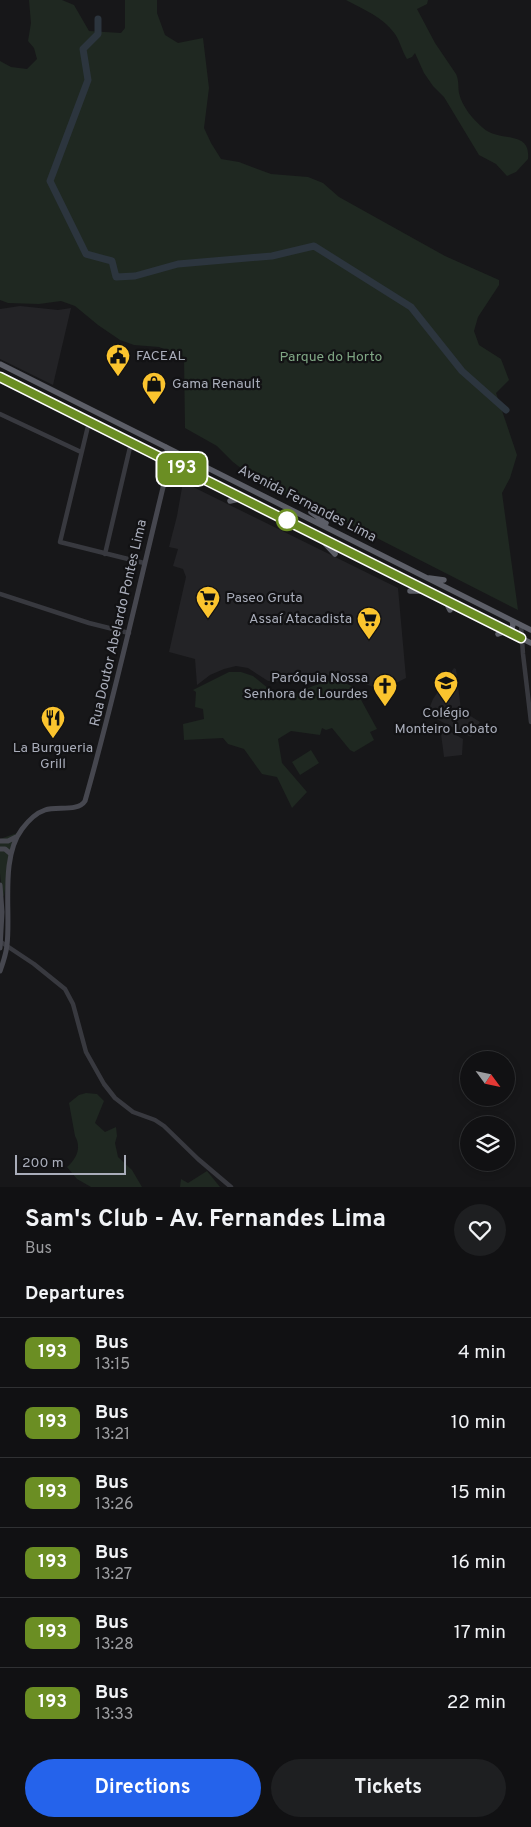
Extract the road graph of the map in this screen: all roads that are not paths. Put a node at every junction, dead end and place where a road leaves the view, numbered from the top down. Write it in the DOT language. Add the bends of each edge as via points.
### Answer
graph roads {
  1 [pos="0,364"];
  2 [pos="0,377"];
  3 [pos="0,414"];
  4 [pos="89,422"];
  5 [pos="131,443"];
  6 [pos="166,447"];
  7 [pos="81,452"];
  8 [pos="168,462"];
  9 [pos="205,467"];
  10 [pos="198,477"];
  11 [pos="243,498"];
  12 [pos="230,501"];
  13 [pos="311,512"];
  14 [pos="335,531"];
  15 [pos="319,536"];
  16 [pos="105,554"];
  17 [pos="335,554"];
  18 [pos="144,563"];
  19 [pos="425,578"];
  20 [pos="444,580"];
  21 [pos="410,591"];
  22 [pos="427,591"];
  23 [pos="0,594"];
  24 [pos="445,600"];
  25 [pos="450,610"];
  26 [pos="512,621"];
  27 [pos="521,625"];
  28 [pos="531,630"];
  29 [pos="508,631"];
  30 [pos="129,633"];
  31 [pos="498,634"];
  32 [pos="521,638"];
  33 [pos="531,643"];
  34 [pos="531,722"];
  35 [pos="17,836"];
  36 [pos="0,841"];
  37 [pos="0,849"];
  38 [pos="11,854"];
  39 [pos="0,885"];
  40 [pos="1,945"];
  41 [pos="7,946"];
  42 [pos="0,971"];
  43 [pos="231,1187"];
  1 -- 6 [label="highway, Avenida Fernandes Lima"];
  2 -- 4 [label="highway, Avenida Fernandes Lima"];
  3 -- 7 [label="street"];
  4 -- 5 [label="highway, Avenida Fernandes Lima"];
  4 -- 7 [label="street"];
  5 -- 8 [label="highway, Avenida Fernandes Lima"];
  5 -- 16 [label="street"];
  6 -- 8 [label="main road, Rua Doutor Abelardo Pontes Lima"];
  6 -- 9 [label="highway, Avenida Fernandes Lima"];
  7 -- 16 [label="street" via="60,542"];
  8 -- 10 [label="highway, Avenida Fernandes Lima"];
  8 -- 18 [label="main road, Rua Doutor Abelardo Pontes Lima"];
  9 -- 10 [label="highway"];
  9 -- 14 [label="highway, Avenida Fernandes Lima"];
  10 -- 11 [label="highway, Avenida Fernandes Lima"];
  11 -- 12 [label="highway"];
  11 -- 15 [label="highway, Avenida Fernandes Lima"];
  13 -- 14 [label="highway"];
  14 -- 19 [label="highway, Avenida Fernandes Lima"];
  15 -- 17 [label="highway"];
  15 -- 22 [label="highway, Avenida Fernandes Lima"];
  16 -- 18 [label="street"];
  18 -- 30 [label="main road, Rua Doutor Abelardo Pontes Lima"];
  19 -- 20 [label="highway"];
  19 -- 26 [label="highway, Avenida Fernandes Lima"];
  21 -- 22 [label="highway"];
  22 -- 24 [label="highway, Avenida Fernandes Lima"];
  23 -- 30 [label="street"];
  24 -- 25 [label="highway"];
  24 -- 29 [label="highway, Avenida Fernandes Lima"];
  26 -- 27 [label="highway, Avenida Fernandes Lima"];
  26 -- 29 [label="highway" via="512,628"];
  27 -- 28 [label="highway, Avenida Fernandes Lima"];
  27 -- 32 [label="street"];
  29 -- 31 [label="highway"];
  29 -- 32 [label="highway, Avenida Fernandes Lima"];
  30 -- 35 [label="main road, Rua Doutor Abelardo Pontes Lima" via="83,804 45,810 29,821"];
  32 -- 33 [label="highway, Avenida Fernandes Lima"];
  32 -- 34 [label="street"];
  35 -- 36 [label="main road"];
  35 -- 38 [label="main road"];
  37 -- 38 [label="main road"];
  38 -- 41 [label="main road"];
  39 -- 40 [label="main road"];
  40 -- 41 [label="street"];
  41 -- 42 [label="main road"];
  41 -- 43 [label="street" via="65,990 73,1004 86,1052 115,1098 133,1112 164,1126"];
}
